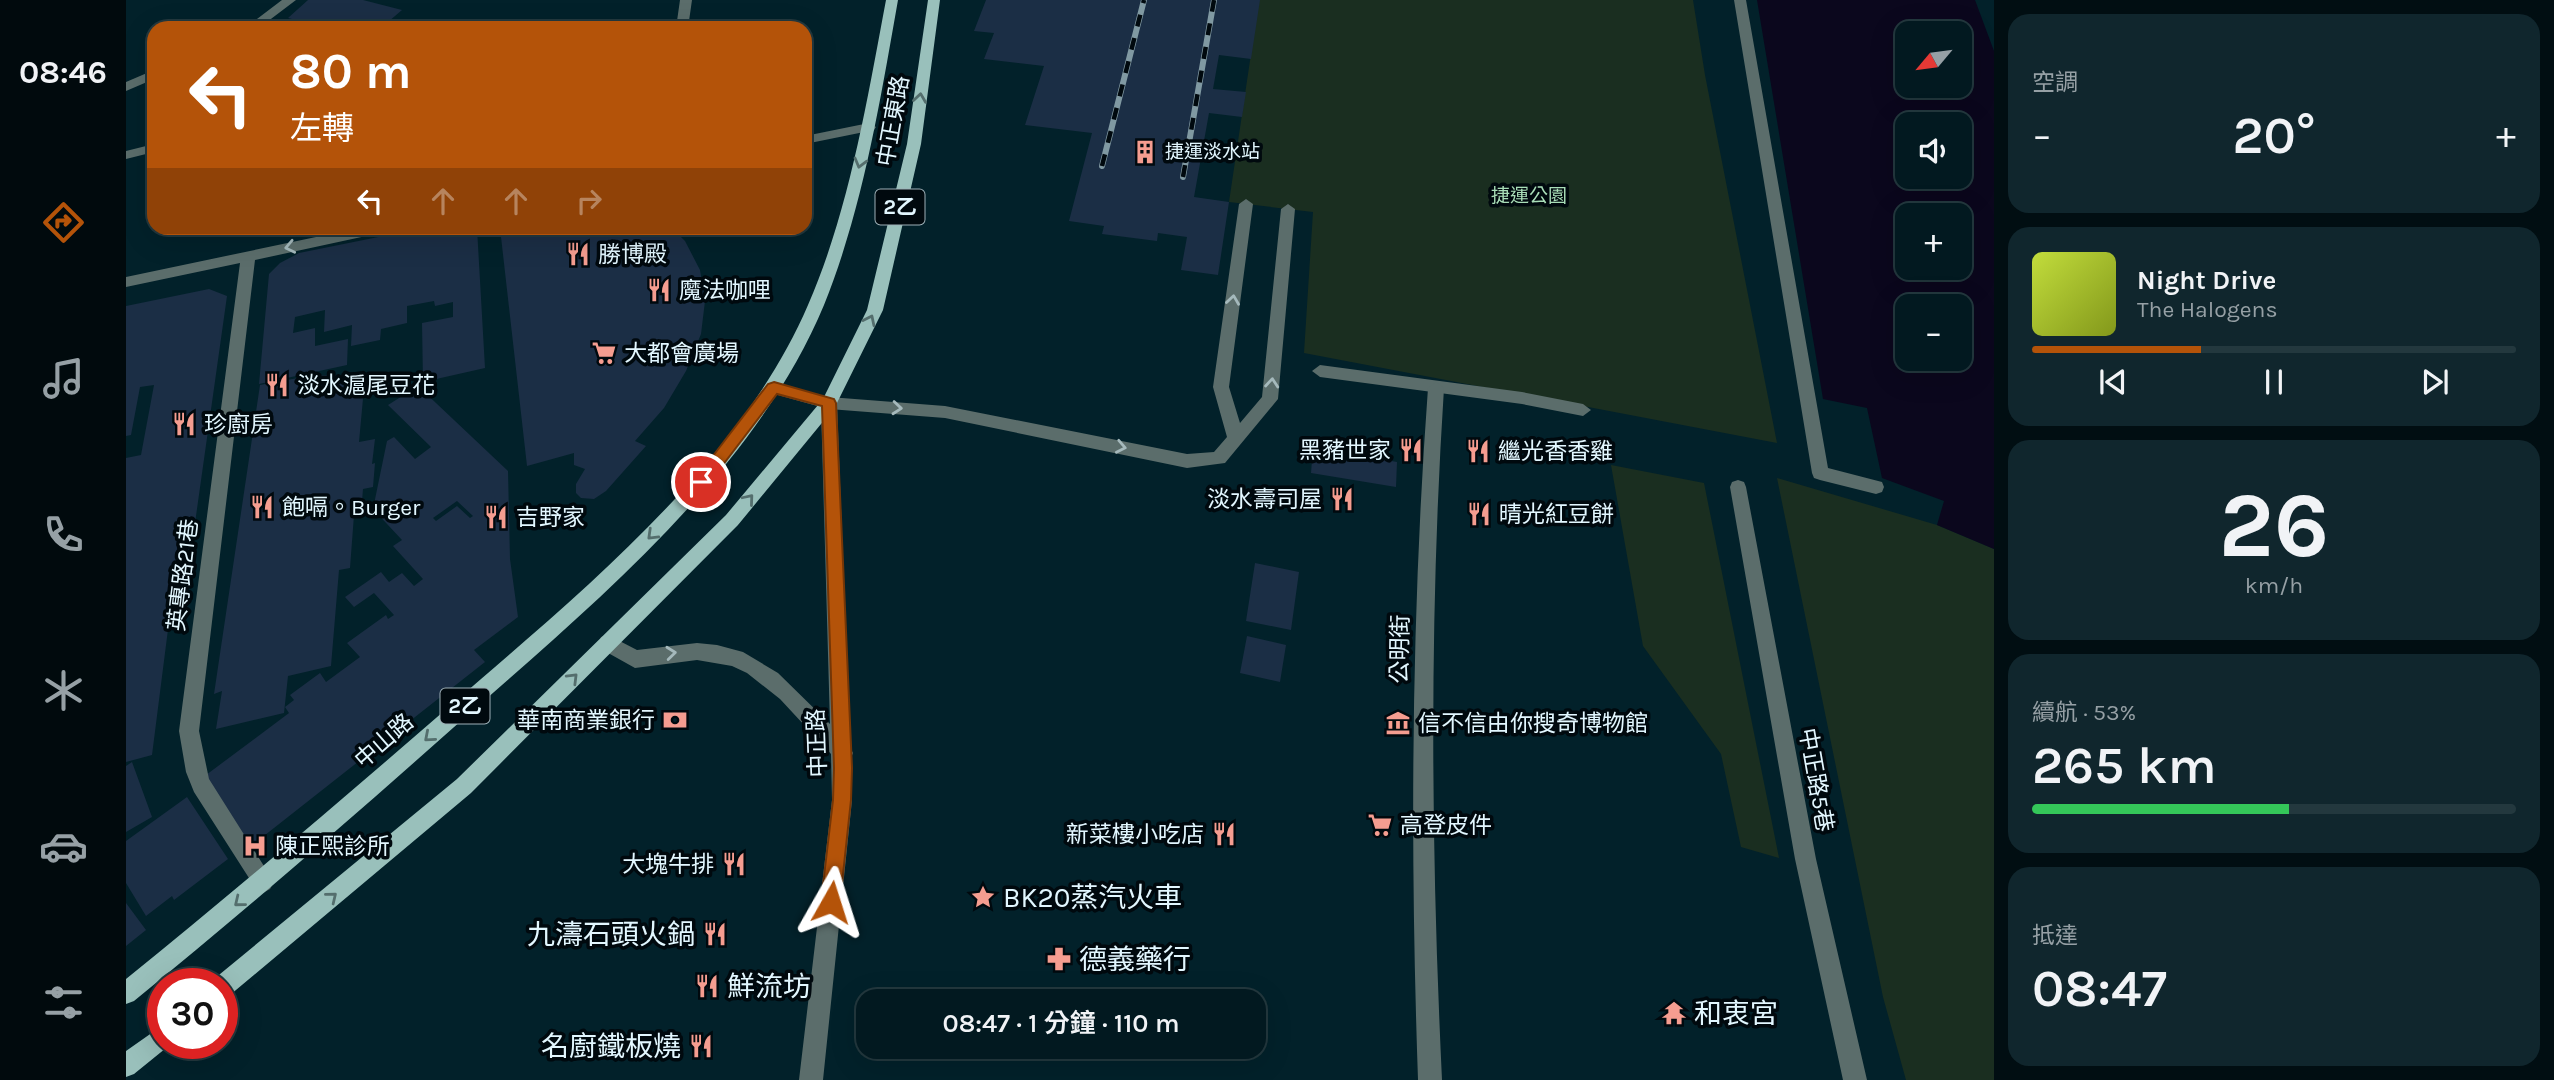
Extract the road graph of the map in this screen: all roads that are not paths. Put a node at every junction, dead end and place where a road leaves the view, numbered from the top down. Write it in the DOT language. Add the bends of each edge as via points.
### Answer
graph roads {
  1 [pos="290,0"];
  2 [pos="686,0"];
  3 [pos="892,0"];
  4 [pos="934,0"];
  5 [pos="1740,0"];
  6 [pos="261,21"];
  7 [pos="683,21"];
  8 [pos="147,77"];
  9 [pos="126,87"];
  10 [pos="869,127"];
  11 [pos="812,139"];
  12 [pos="147,150"];
  13 [pos="126,155"];
  14 [pos="1247,204"];
  15 [pos="1288,209"];
  16 [pos="347,235"];
  17 [pos="248,256"];
  18 [pos="126,282"];
  19 [pos="1320,371"];
  20 [pos="774,388"];
  21 [pos="1436,388"];
  22 [pos="829,403"];
  23 [pos="1583,410"];
  24 [pos="1236,439"];
  25 [pos="1738,486"];
  26 [pos="1875,487"];
  27 [pos="608,643"];
  28 [pos="842,753"];
  29 [pos="263,882"];
  30 [pos="238,974"];
  31 [pos="126,993"];
  32 [pos="147,1049"];
  33 [pos="126,1066"];
  34 [pos="811,1080"];
  35 [pos="1430,1080"];
  36 [pos="1855,1080"];
  1 -- 6 [label="street"];
  2 -- 7 [label="street"];
  3 -- 10 [label="main road, 中正東路 / 2乙"];
  22 -- 4 [label="main road, 中正東路 / 2乙, one-way" via="875,310 914,144"];
  5 -- 26 [label="street" via="1820,473"];
  8 -- 9 [label="street"];
  10 -- 11 [label="street"];
  10 -- 20 [label="main road, 中正東路 / 2乙, one-way" via="816,305"];
  12 -- 13 [label="street"];
  24 -- 14 [label="street, one-way" via="1221,387"];
  24 -- 15 [label="street, one-way" via="1270,399"];
  16 -- 17 [label="street, one-way"];
  17 -- 18 [label="street"];
  17 -- 29 [label="street, 英專路21巷" via="189,731 201,785"];
  19 -- 21 [label="street"];
  20 -- 22 [label="street"];
  20 -- 29 [label="main road, 中山路 / 2乙, one-way" via="687,502 567,617"];
  21 -- 23 [label="street"];
  21 -- 35 [label="street, 公明街" via="1423,666 1423,944"];
  22 -- 24 [label="street, one-way" via="945,412 1187,461 1219,458"];
  27 -- 22 [label="main road, 2乙, one-way" via="732,520"];
  22 -- 28 [label="street, 中正路"];
  25 -- 36 [label="street, 中正路5巷" via="1803,845"];
  27 -- 28 [label="street, one-way" via="635,659 674,652 718,653 759,669"];
  30 -- 27 [label="main road, 2乙, one-way" via="464,786"];
  28 -- 34 [label="street, 中正路" via="842,800"];
  29 -- 31 [label="main road, 中山路 / 2乙, one-way"];
  32 -- 33 [label="main road"];
}
